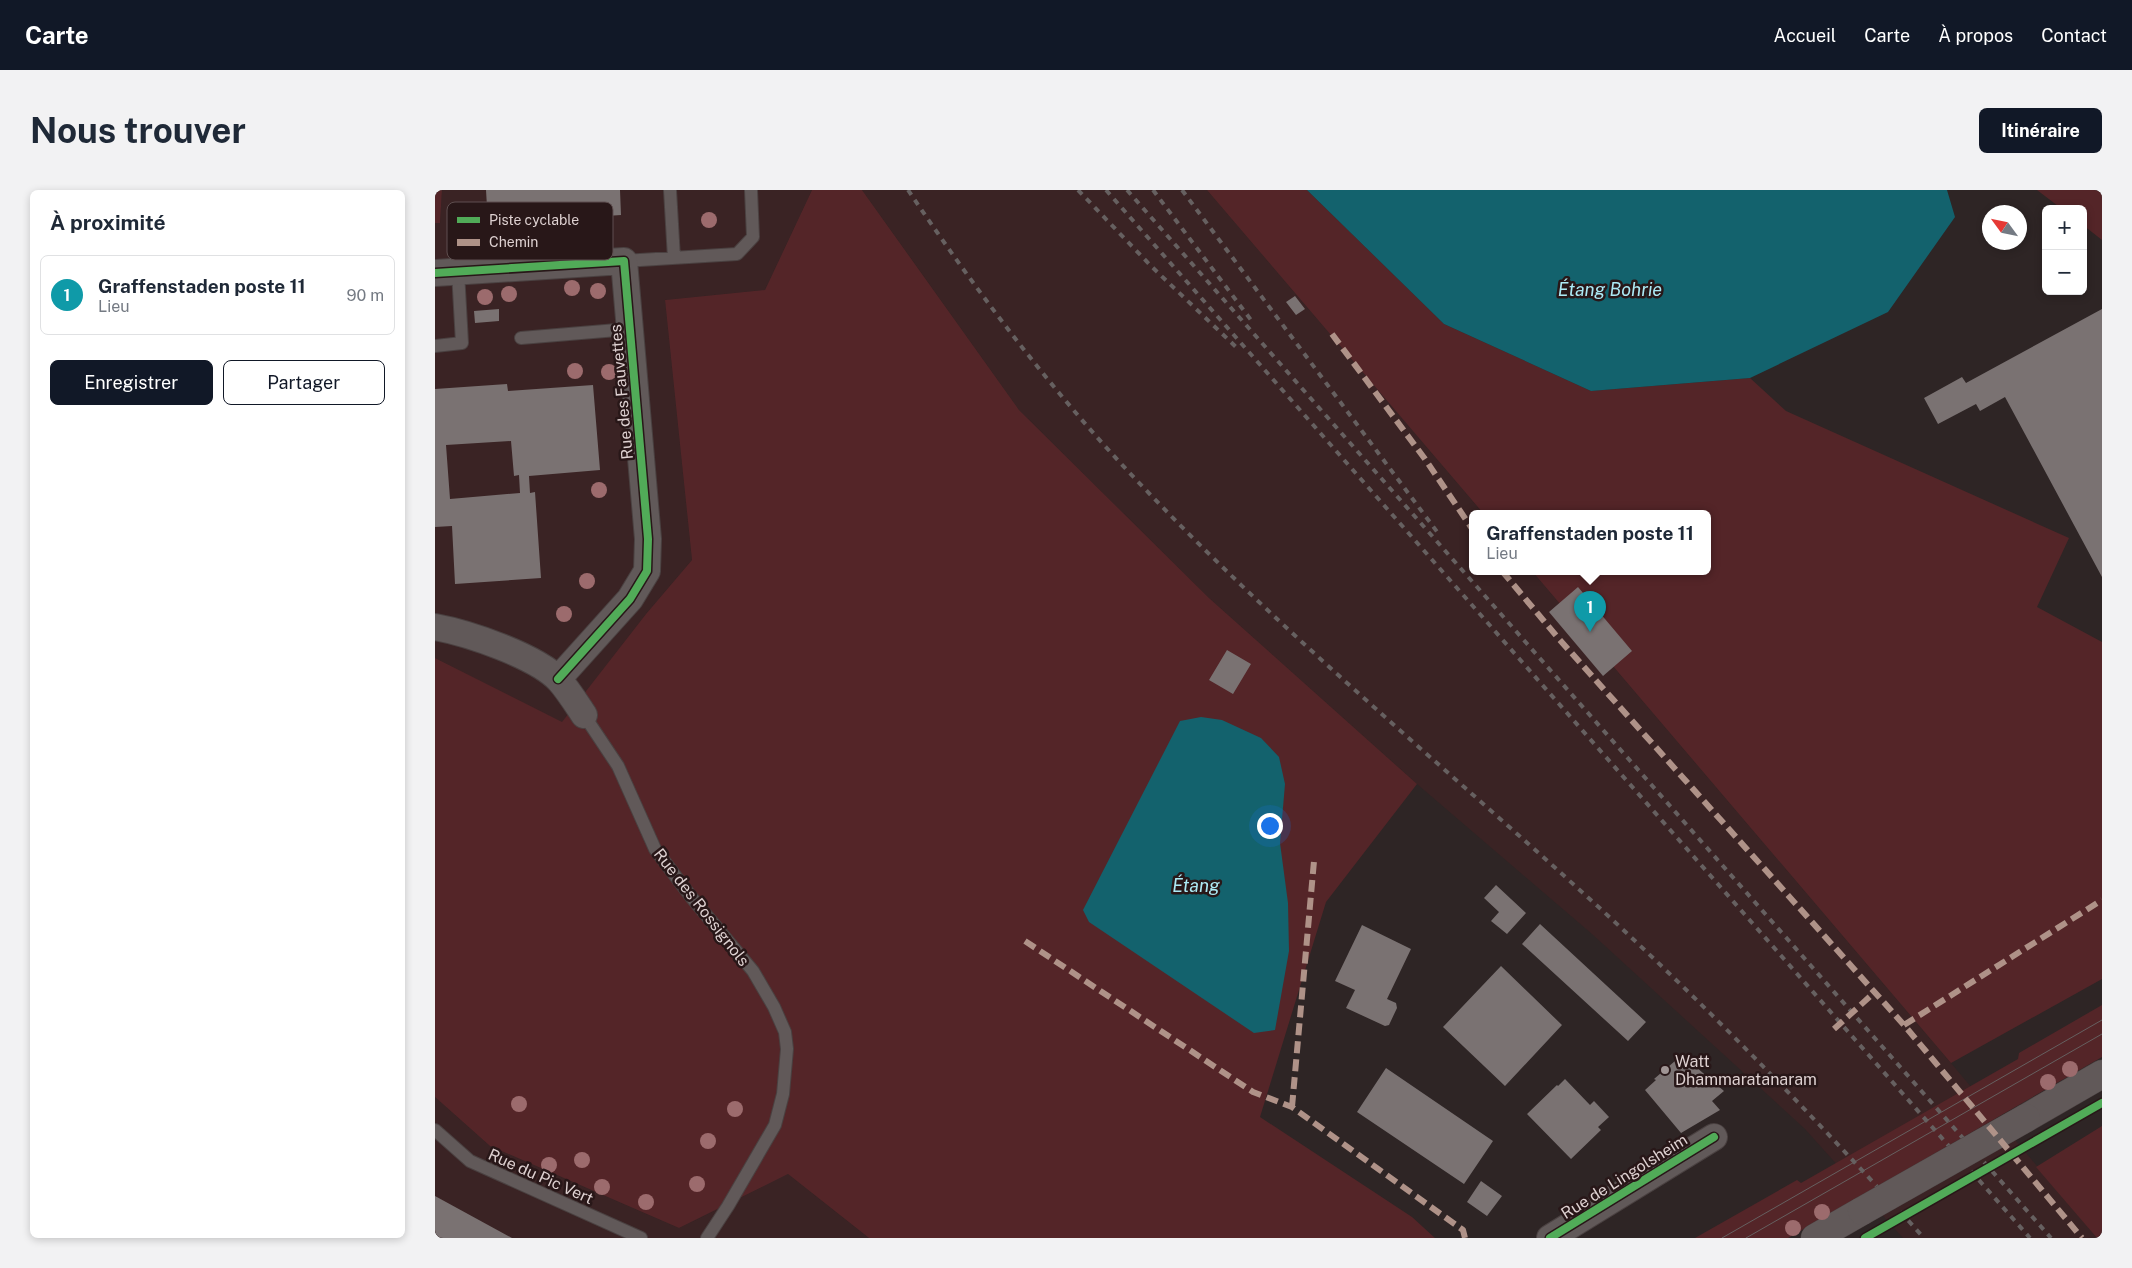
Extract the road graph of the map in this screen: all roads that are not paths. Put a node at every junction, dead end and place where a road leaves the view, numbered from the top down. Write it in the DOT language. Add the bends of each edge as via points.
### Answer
graph roads {
  1 [pos="670,190"];
  2 [pos="751,190"];
  3 [pos="674,258"];
  4 [pos="624,261"];
  5 [pos="446,272"];
  6 [pos="629,329"];
  7 [pos="521,338"];
  8 [pos="435,346"];
  9 [pos="435,627"];
  10 [pos="558,679"];
  11 [pos="584,715"];
  12 [pos="2102,1074"];
  13 [pos="435,1130"];
  14 [pos="1713,1137"];
  15 [pos="641,1238"];
  16 [pos="707,1238"];
  17 [pos="1550,1238"];
  18 [pos="1815,1238"];
  1 -- 3 [label="lane"];
  2 -- 3 [label="lane" via="753,237 737,254"];
  3 -- 4 [label="lane"];
  4 -- 5 [label="street"];
  4 -- 6 [label="street, Rue des Fauvettes"];
  5 -- 8 [label="lane" via="462,344"];
  6 -- 7 [label="lane"];
  6 -- 10 [label="street, Rue des Fauvettes" via="647,571 630,599"];
  9 -- 10 [label="street, Rue des Rossignols" via="491,642"];
  10 -- 11 [label="street, Rue des Rossignols"];
  11 -- 16 [label="lane, Rue des Rossignols" via="618,766 655,849 753,972 775,1007 785,1032 787,1049 783,1094 775,1125"];
  12 -- 18 [label="main road, bridge"];
  13 -- 15 [label="lane, Rue du Pic Vert" via="470,1161"];
  14 -- 17 [label="street, Rue de Lingolsheim"];
}
